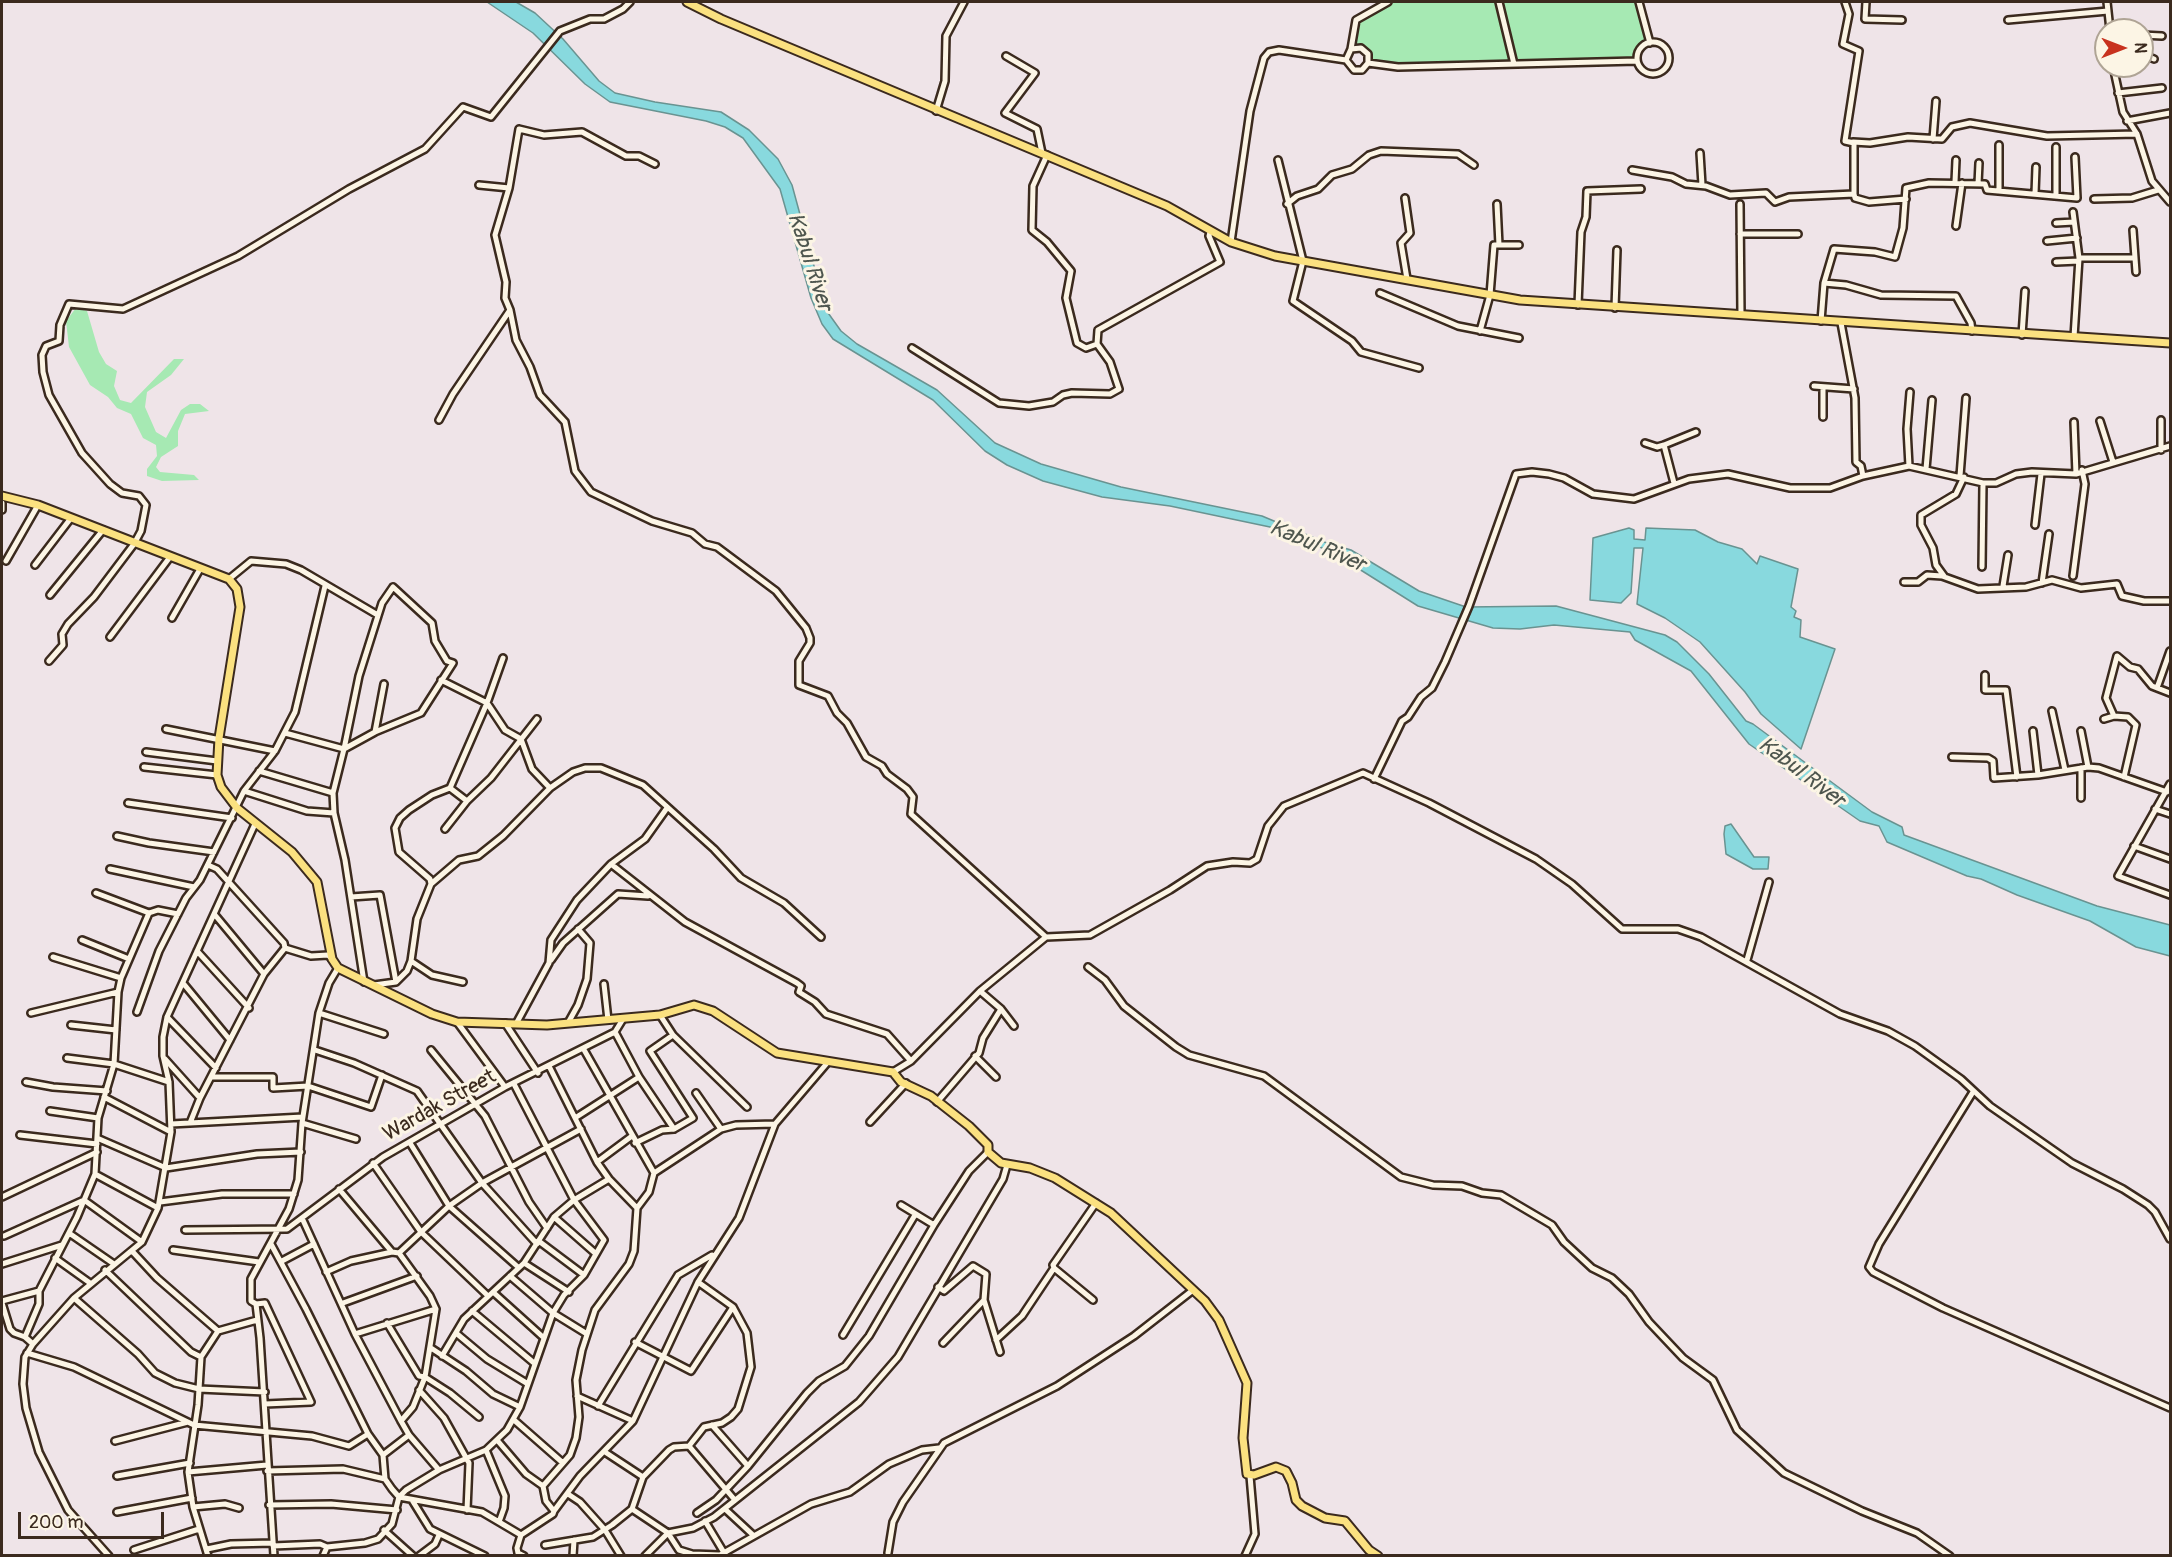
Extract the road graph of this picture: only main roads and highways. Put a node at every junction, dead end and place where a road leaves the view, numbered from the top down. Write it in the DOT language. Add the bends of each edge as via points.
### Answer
graph roads {
  1 [pos="687,2"];
  2 [pos="2170,343"];
  3 [pos="2,496"];
  4 [pos="1378,1556"];
  1 -- 2 [label="main road" via="1167,207 1231,242 1275,256 1490,295 1578,305"];
  3 -- 4 [label="main road" via="38,505 229,579 237,589 240,607 219,738 217,775 237,808 292,852 317,882 332,960 338,968 457,1023 608,1020 660,1015 694,1005 713,1011 777,1053 893,1072 901,1082 931,1096 982,1138 988,1152 1007,1165 1030,1168 1055,1178 1111,1213 1193,1290 1219,1320 1247,1383 1243,1438 1247,1474 1276,1467 1286,1471 1302,1506 1325,1518 1346,1521"];
}
